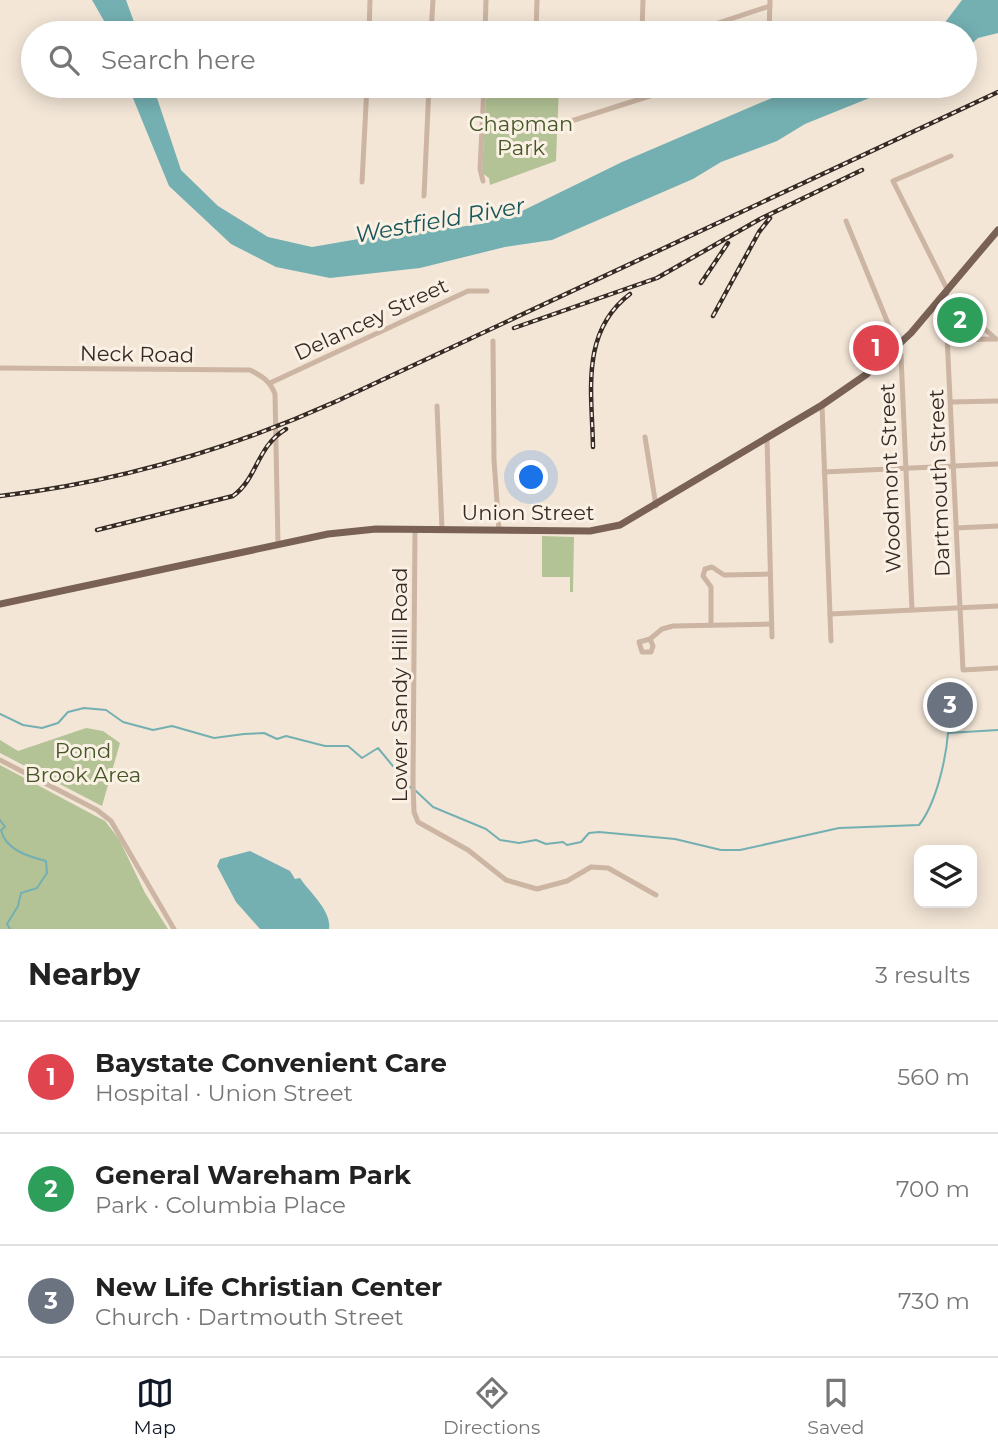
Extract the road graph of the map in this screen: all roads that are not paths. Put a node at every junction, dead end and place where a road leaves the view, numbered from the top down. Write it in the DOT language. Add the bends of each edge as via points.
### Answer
graph roads {
  1 [pos="370,0"];
  2 [pos="433,0"];
  3 [pos="486,0"];
  4 [pos="537,0"];
  5 [pos="643,0"];
  6 [pos="770,3"];
  7 [pos="369,21"];
  8 [pos="432,21"];
  9 [pos="485,21"];
  10 [pos="536,21"];
  11 [pos="642,21"];
  12 [pos="721,21"];
  13 [pos="769,21"];
  14 [pos="366,98"];
  15 [pos="429,98"];
  16 [pos="484,98"];
  17 [pos="643,98"];
  18 [pos="562,124"];
  19 [pos="951,156"];
  20 [pos="483,181"];
  21 [pos="362,182"];
  22 [pos="424,197"];
  23 [pos="846,222"];
  24 [pos="998,230"];
  25 [pos="487,290"];
  26 [pos="947,293"];
  27 [pos="997,339"];
  28 [pos="949,340"];
  29 [pos="493,341"];
  30 [pos="899,346"];
  31 [pos="0,368"];
  32 [pos="270,383"];
  33 [pos="998,401"];
  34 [pos="951,402"];
  35 [pos="822,405"];
  36 [pos="437,406"];
  37 [pos="645,437"];
  38 [pos="767,438"];
  39 [pos="998,464"];
  40 [pos="954,466"];
  41 [pos="905,468"];
  42 [pos="824,472"];
  43 [pos="656,506"];
  44 [pos="998,526"];
  45 [pos="956,528"];
  46 [pos="415,529"];
  47 [pos="442,529"];
  48 [pos="499,530"];
  49 [pos="278,544"];
  50 [pos="770,574"];
  51 [pos="724,575"];
  52 [pos="711,587"];
  53 [pos="0,604"];
  54 [pos="998,606"];
  55 [pos="960,607"];
  56 [pos="912,610"];
  57 [pos="830,614"];
  58 [pos="771,624"];
  59 [pos="711,625"];
  60 [pos="772,637"];
  61 [pos="650,639"];
  62 [pos="831,641"];
  63 [pos="998,668"];
  64 [pos="0,760"];
  65 [pos="656,895"];
  66 [pos="173,929"];
  1 -- 7 [label="street"];
  2 -- 8 [label="street"];
  3 -- 9 [label="street"];
  4 -- 10 [label="street"];
  5 -- 11 [label="street"];
  6 -- 12 [label="street"];
  6 -- 13 [label="street"];
  14 -- 21 [label="street"];
  15 -- 22 [label="street"];
  16 -- 20 [label="street"];
  17 -- 18 [label="street"];
  19 -- 26 [label="street" via="893,181"];
  23 -- 30 [label="street" via="891,337"];
  24 -- 26 [label="main road, Union Street"];
  25 -- 32 [label="street, Delancey Street" via="468,291"];
  26 -- 27 [label="street"];
  26 -- 28 [label="street, Dartmouth Street"];
  26 -- 30 [label="main road, Union Street"];
  27 -- 28 [label="street"];
  28 -- 34 [label="street, Dartmouth Street"];
  29 -- 48 [label="street"];
  30 -- 35 [label="main road, Union Street"];
  30 -- 41 [label="street, Woodmont Street"];
  31 -- 32 [label="street, Neck Road" via="250,370"];
  32 -- 49 [label="street" via="276,408"];
  33 -- 34 [label="street"];
  34 -- 40 [label="street, Dartmouth Street"];
  35 -- 38 [label="main road, Union Street"];
  35 -- 42 [label="street"];
  36 -- 47 [label="street"];
  37 -- 43 [label="street"];
  38 -- 43 [label="main road, Union Street"];
  38 -- 50 [label="street"];
  39 -- 40 [label="street"];
  40 -- 41 [label="street"];
  40 -- 45 [label="street, Dartmouth Street"];
  41 -- 42 [label="street"];
  41 -- 56 [label="street, Woodmont Street"];
  42 -- 57 [label="street"];
  43 -- 48 [label="main road, Union Street" via="602,530"];
  44 -- 45 [label="street"];
  45 -- 55 [label="street, Dartmouth Street"];
  46 -- 47 [label="main road, Union Street"];
  46 -- 49 [label="main road, Union Street" via="354,531"];
  46 -- 65 [label="street, Lower Sandy Hill Road" via="413,782 418,822 523,887 550,887 591,867 608,869"];
  47 -- 48 [label="main road, Union Street"];
  49 -- 53 [label="main road, Union Street"];
  50 -- 51 [label="street"];
  50 -- 58 [label="street"];
  51 -- 52 [label="street"];
  51 -- 52 [label="street" via="712,567 705,569 703,576"];
  52 -- 59 [label="street"];
  54 -- 55 [label="street"];
  55 -- 56 [label="street"];
  55 -- 63 [label="street, Dartmouth Street" via="963,670"];
  56 -- 57 [label="street"];
  57 -- 62 [label="street"];
  58 -- 59 [label="street"];
  58 -- 60 [label="street"];
  59 -- 61 [label="street" via="670,626"];
  64 -- 66 [label="street" via="111,821"];
}
